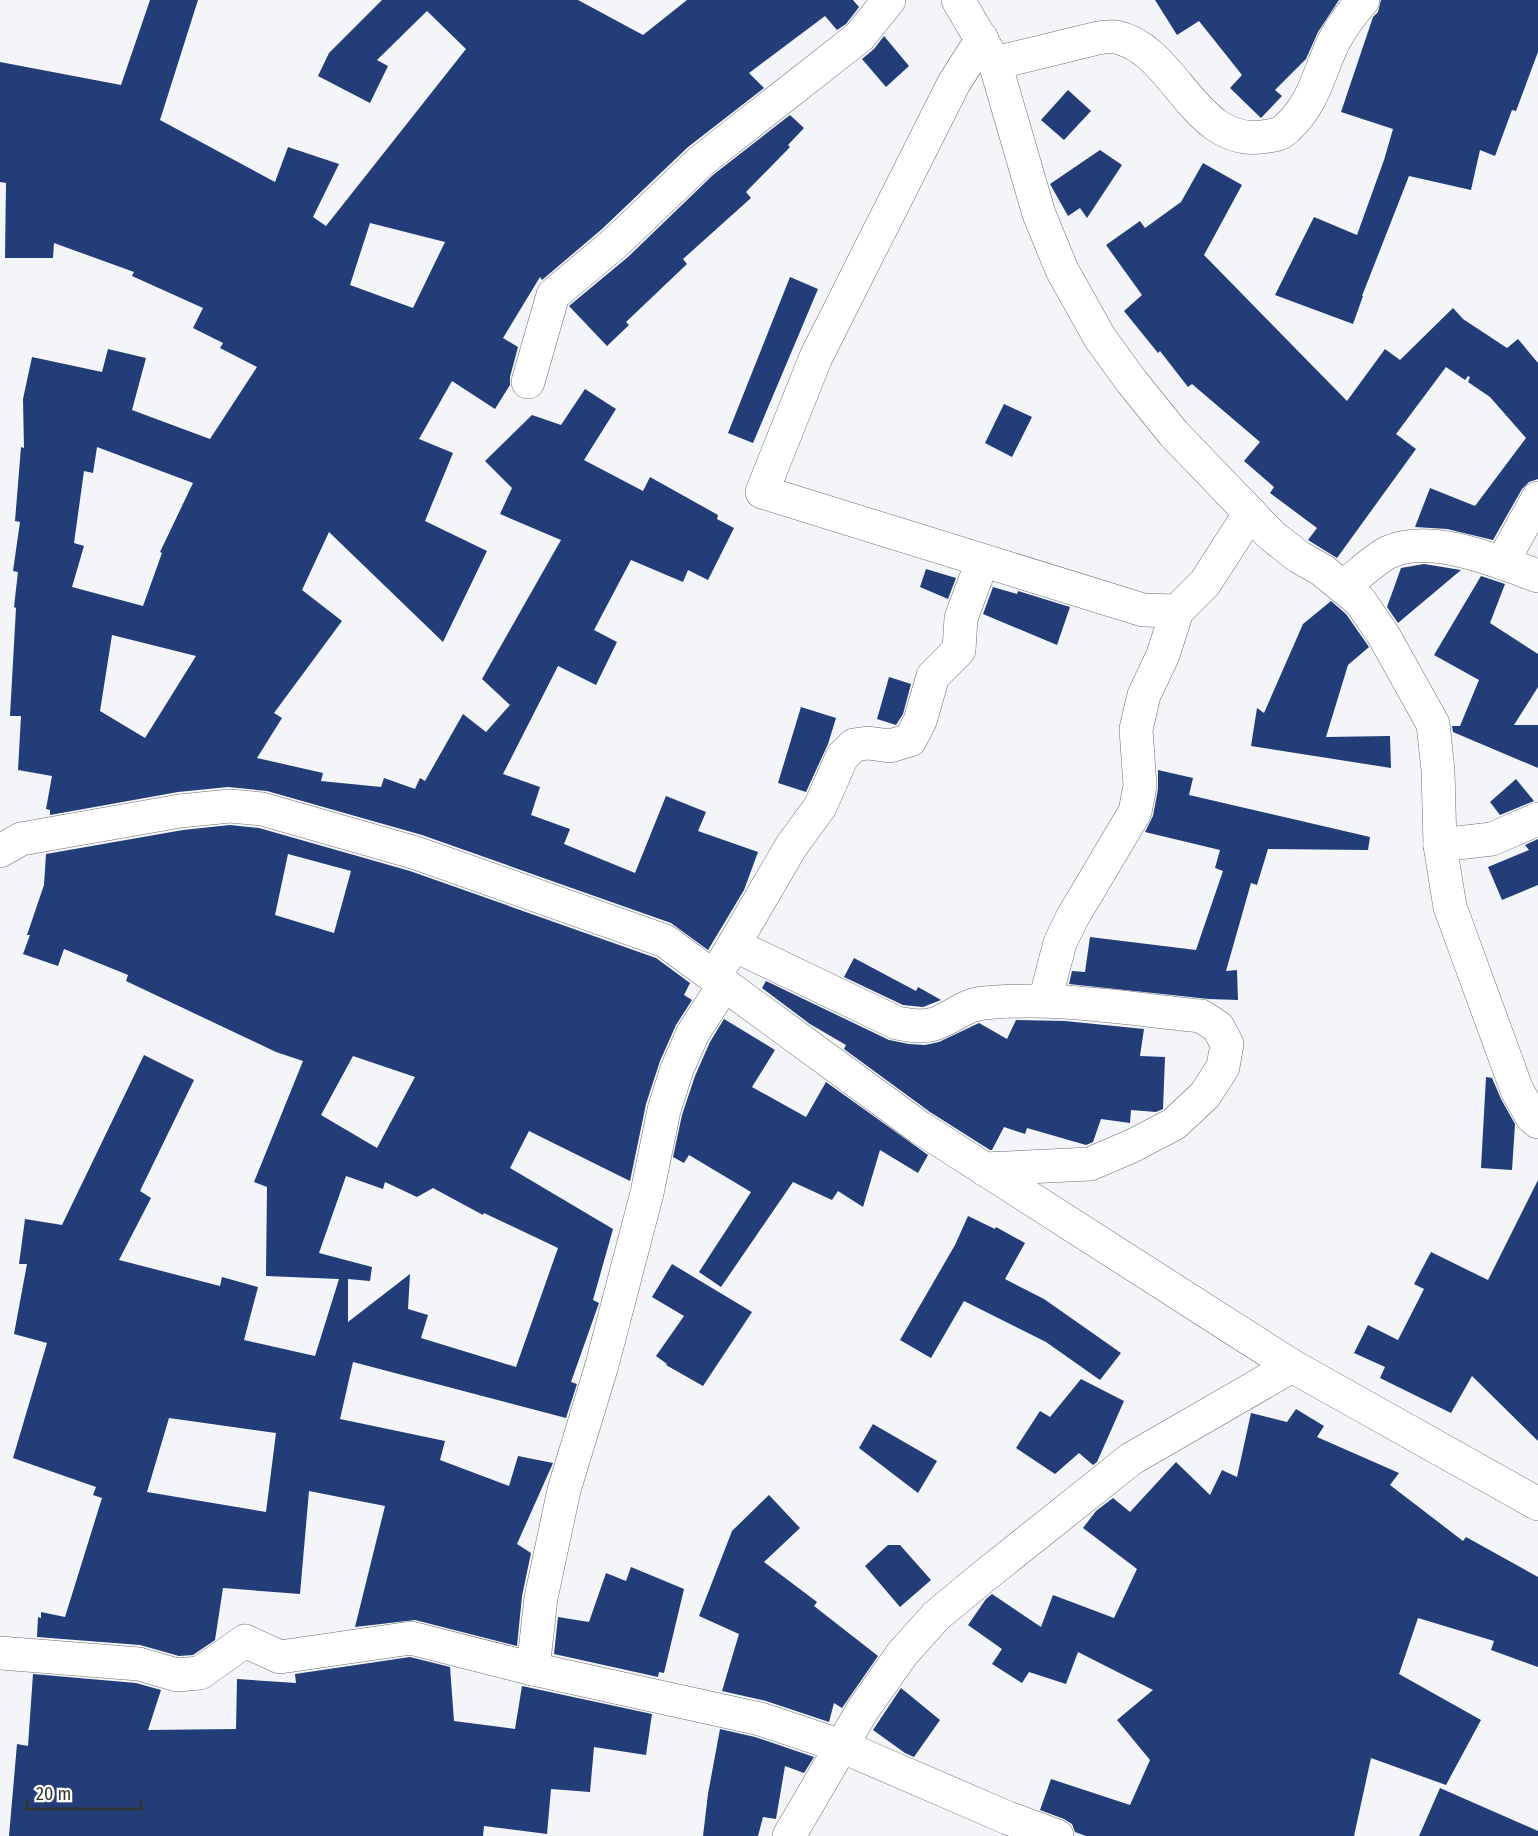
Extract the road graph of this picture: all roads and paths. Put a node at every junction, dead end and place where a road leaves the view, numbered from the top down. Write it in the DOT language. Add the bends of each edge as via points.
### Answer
graph roads {
  1 [pos="889,0"];
  2 [pos="958,0"];
  3 [pos="1363,0"];
  4 [pos="989,51"];
  5 [pos="528,382"];
  6 [pos="1538,498"];
  7 [pos="1250,513"];
  8 [pos="982,562"];
  9 [pos="1502,563"];
  10 [pos="1538,576"];
  11 [pos="1344,586"];
  12 [pos="1177,611"];
  13 [pos="1538,819"];
  14 [pos="1440,845"];
  15 [pos="0,850"];
  16 [pos="734,945"];
  17 [pos="719,981"];
  18 [pos="1045,1000"];
  19 [pos="1538,1122"];
  20 [pos="984,1169"];
  21 [pos="1292,1366"];
  22 [pos="1538,1504"];
  23 [pos="0,1653"];
  24 [pos="533,1669"];
  25 [pos="841,1746"];
  26 [pos="789,1836"];
  27 [pos="1057,1836"];
  1 -- 5 [label="street" via="859,37 701,161 615,243 552,295"];
  2 -- 4 [label="street"];
  3 -- 4 [label="street" via="1334,42 1300,115 1281,134 1233,134 1212,122 1150,56 1115,37"];
  4 -- 7 [label="street" via="1038,214 1062,270 1100,338 1174,434"];
  4 -- 8 [label="street" via="954,83 816,357 762,492"];
  6 -- 9 [label="street"];
  7 -- 11 [label="street" via="1299,557"];
  7 -- 12 [label="street" via="1205,583"];
  8 -- 12 [label="street" via="1143,610"];
  8 -- 16 [label="street" via="961,618 959,650 933,676 910,740 890,746 854,745 842,757 820,807 792,844"];
  9 -- 10 [label="street"];
  9 -- 11 [label="street" via="1448,548 1416,546 1389,552"];
  11 -- 14 [label="street" via="1360,601 1384,636 1433,724"];
  12 -- 18 [label="street" via="1163,655 1144,695 1136,729 1140,786 1135,812 1060,943"];
  13 -- 14 [label="street" via="1492,839"];
  14 -- 19 [label="street" via="1450,907 1468,958 1516,1090"];
  15 -- 17 [label="street" via="21,839 180,811 230,806 262,809 416,853 665,941"];
  16 -- 17 [label="street"];
  16 -- 18 [label="street" via="897,1023 919,1027 981,1003"];
  17 -- 20 [label="street" via="919,1127"];
  17 -- 24 [label="street" via="677,1069 664,1110 647,1193 602,1365 564,1490 541,1598"];
  18 -- 20 [label="street" via="1201,1016 1218,1027 1227,1044 1222,1067 1205,1095 1174,1124 1090,1164"];
  20 -- 21 [label="street"];
  21 -- 22 [label="street"];
  21 -- 25 [label="street" via="1131,1459 975,1583 936,1616 902,1654"];
  23 -- 24 [label="street" via="139,1665 177,1676 200,1672 245,1641 280,1657 411,1638"];
  24 -- 25 [label="street" via="760,1719"];
  25 -- 26 [label="street"];
  25 -- 27 [label="street"];
}
